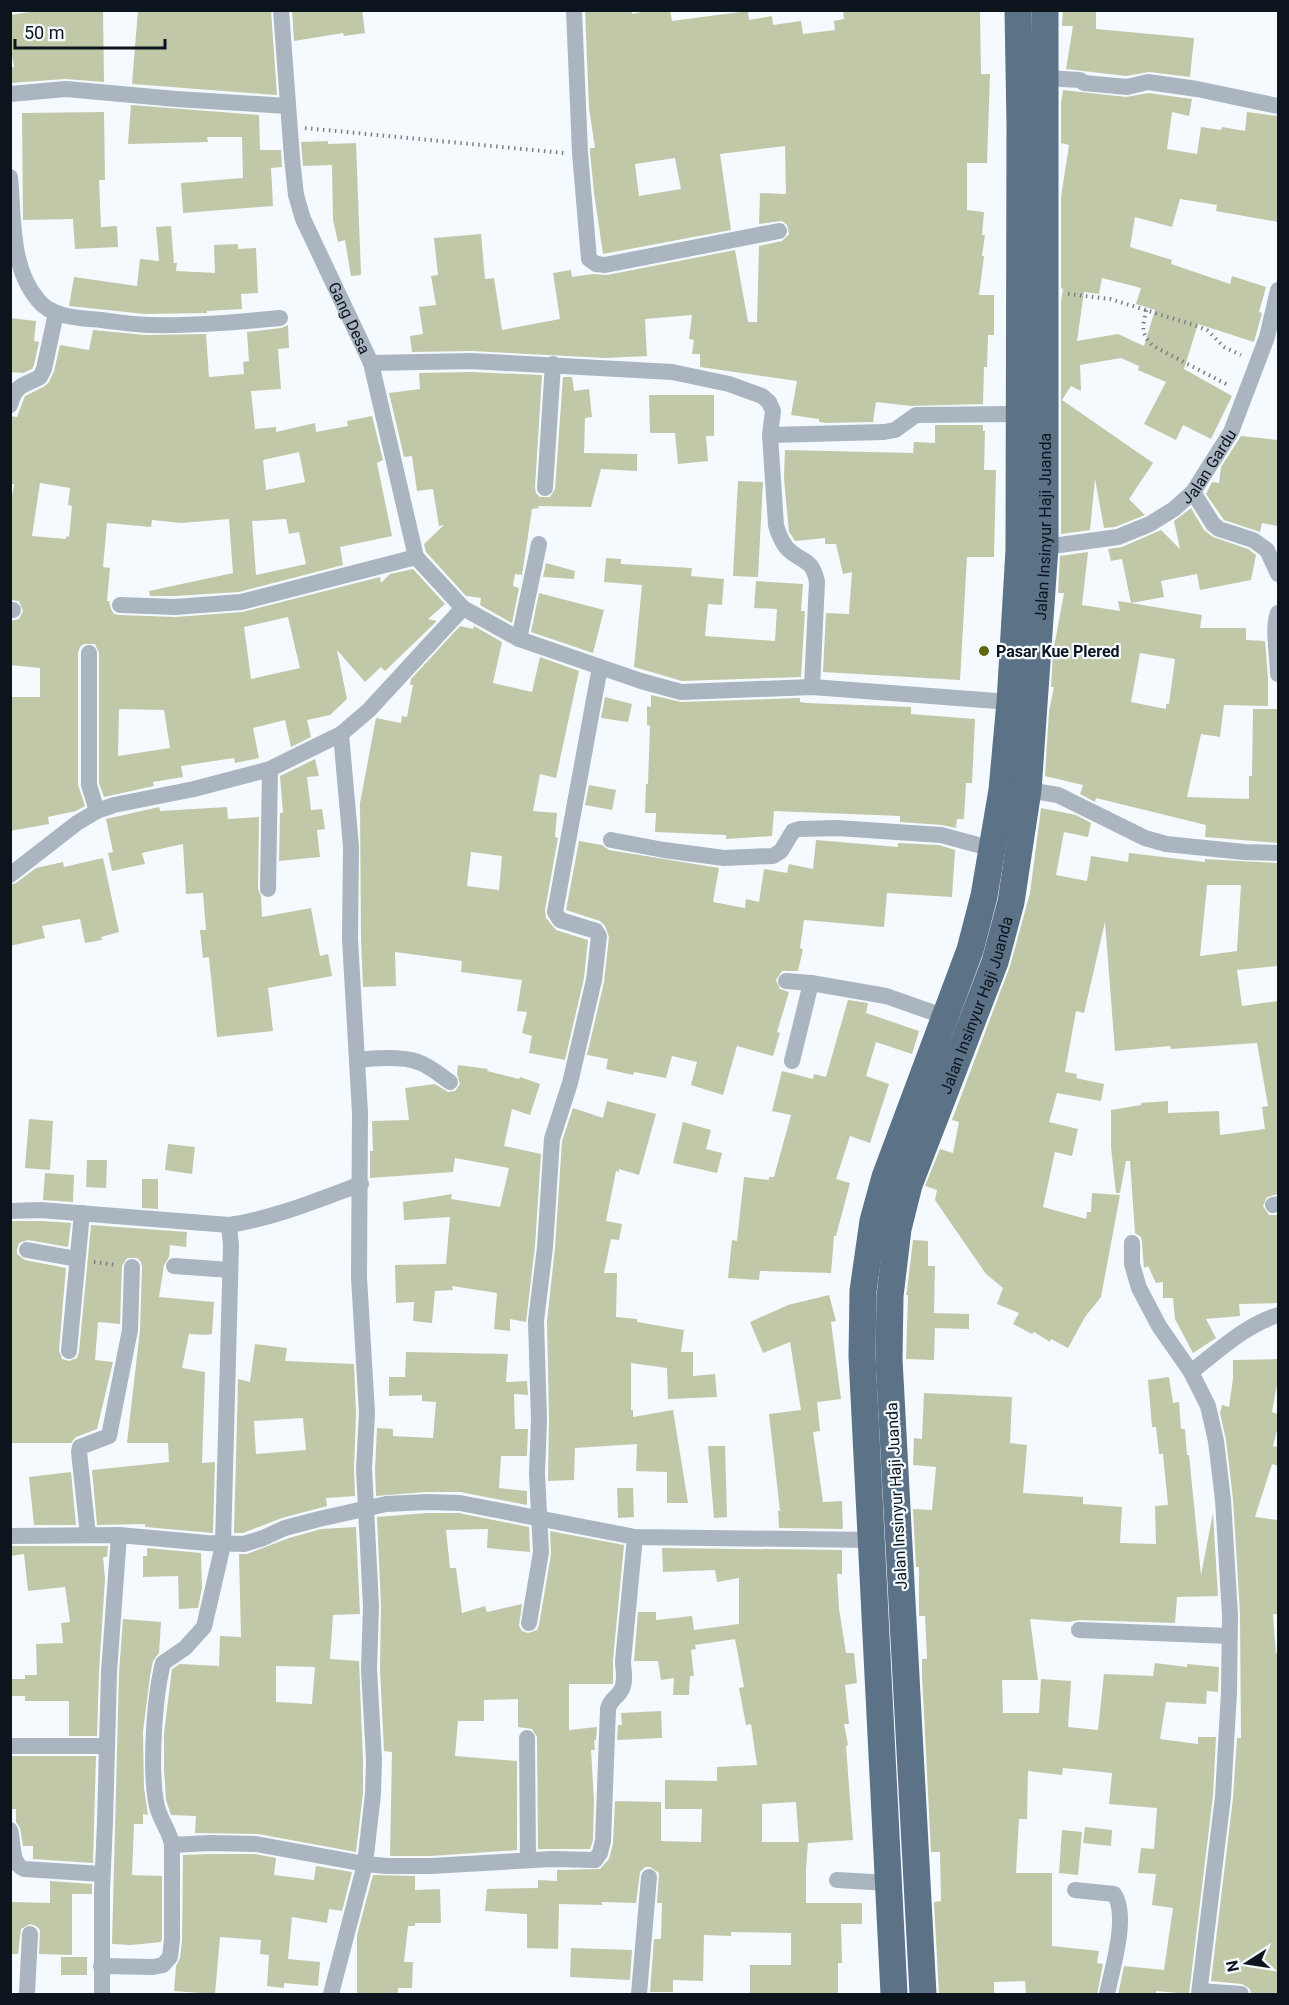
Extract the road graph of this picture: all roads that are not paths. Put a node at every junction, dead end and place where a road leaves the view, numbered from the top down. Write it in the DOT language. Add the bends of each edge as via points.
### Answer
graph roads {
  1 [pos="281,10"];
  2 [pos="574,10"];
  3 [pos="1018,10"];
  4 [pos="1045,10"];
  5 [pos="1046,78"];
  6 [pos="10,94"];
  7 [pos="288,106"];
  8 [pos="1278,106"];
  9 [pos="1033,125"];
  10 [pos="10,177"];
  11 [pos="779,231"];
  12 [pos="13,252"];
  13 [pos="1278,290"];
  14 [pos="56,313"];
  15 [pos="280,318"];
  16 [pos="371,363"];
  17 [pos="553,364"];
  18 [pos="10,405"];
  19 [pos="1019,414"];
  20 [pos="770,435"];
  21 [pos="545,488"];
  22 [pos="1193,492"];
  23 [pos="539,543"];
  24 [pos="1045,547"];
  25 [pos="1273,548"];
  26 [pos="416,557"];
  27 [pos="1278,574"];
  28 [pos="120,605"];
  29 [pos="463,608"];
  30 [pos="1278,613"];
  31 [pos="519,639"];
  32 [pos="89,653"];
  33 [pos="600,667"];
  34 [pos="1278,674"];
  35 [pos="812,687"];
  36 [pos="1010,702"];
  37 [pos="341,734"];
  38 [pos="270,769"];
  39 [pos="1028,790"];
  40 [pos="98,811"];
  41 [pos="611,840"];
  42 [pos="993,849"];
  43 [pos="1278,853"];
  44 [pos="10,875"];
  45 [pos="268,889"];
  46 [pos="786,981"];
  47 [pos="811,983"];
  48 [pos="946,1017"];
  49 [pos="357,1060"];
  50 [pos="792,1061"];
  51 [pos="450,1082"];
  52 [pos="897,1181"];
  53 [pos="361,1184"];
  54 [pos="10,1211"];
  55 [pos="82,1213"];
  56 [pos="229,1225"];
  57 [pos="886,1225"];
  58 [pos="1132,1243"];
  59 [pos="27,1250"];
  60 [pos="76,1259"];
  61 [pos="174,1266"];
  62 [pos="132,1268"];
  63 [pos="230,1270"];
  64 [pos="1278,1315"];
  65 [pos="69,1350"];
  66 [pos="1193,1377"];
  67 [pos="368,1510"];
  68 [pos="541,1518"];
  69 [pos="88,1535"];
  70 [pos="119,1535"];
  71 [pos="10,1536"];
  72 [pos="635,1537"];
  73 [pos="871,1540"];
  74 [pos="223,1545"];
  75 [pos="529,1623"];
  76 [pos="1079,1630"];
  77 [pos="1229,1636"];
  78 [pos="526,1738"];
  79 [pos="10,1746"];
  80 [pos="106,1746"];
  81 [pos="10,1830"];
  82 [pos="172,1845"];
  83 [pos="528,1860"];
  84 [pos="365,1864"];
  85 [pos="102,1874"];
  86 [pos="649,1877"];
  87 [pos="837,1880"];
  88 [pos="889,1883"];
  89 [pos="1075,1890"];
  90 [pos="30,1934"];
  91 [pos="101,1966"];
  92 [pos="1200,1993"];
  93 [pos="27,1995"];
  94 [pos="102,1995"];
  95 [pos="331,1995"];
  96 [pos="639,1995"];
  97 [pos="894,1995"];
  98 [pos="923,1995"];
  99 [pos="1107,1995"];
  100 [pos="1241,1995"];
  1 -- 7 [label="street, Gang Desa"];
  2 -- 11 [label="street" via="589,259 605,265"];
  3 -- 9 [label="highway, Jalan Insinyur Haji Juanda"];
  4 -- 5 [label="highway, Jalan Insinyur Haji Juanda"];
  5 -- 8 [label="street" via="1127,87 1148,82"];
  5 -- 9 [label="highway, Jalan Insinyur Haji Juanda"];
  6 -- 7 [label="street" via="66,89"];
  7 -- 16 [label="street, Gang Desa" via="296,195 303,219"];
  9 -- 19 [label="highway, Jalan Insinyur Haji Juanda"];
  9 -- 24 [label="highway, Jalan Insinyur Haji Juanda" via="1046,292"];
  10 -- 12 [label="street"];
  12 -- 14 [label="street" via="37,300"];
  13 -- 22 [label="street, Jalan Gardu" via="1267,337 1231,432"];
  14 -- 15 [label="street" via="175,326"];
  14 -- 18 [label="street" via="44,369 40,376 21,385"];
  16 -- 17 [label="street"];
  16 -- 26 [label="street, Gang Desa"];
  17 -- 20 [label="street" via="672,372 729,384 769,402 773,411"];
  17 -- 21 [label="street"];
  19 -- 20 [label="street" via="916,415 895,430 884,432"];
  19 -- 36 [label="highway, Jalan Insinyur Haji Juanda" via="1019,550"];
  20 -- 35 [label="street" via="779,537 787,548 807,561 817,582"];
  22 -- 24 [label="street, Jalan Gardu" via="1150,524 1118,537"];
  22 -- 25 [label="street" via="1219,529"];
  23 -- 31 [label="street"];
  24 -- 39 [label="highway, Jalan Insinyur Haji Juanda"];
  25 -- 27 [label="street"];
  26 -- 28 [label="street" via="241,602 175,607"];
  26 -- 29 [label="street, Gang Desa"];
  29 -- 31 [label="street, Gang Desa"];
  29 -- 37 [label="street" via="369,710"];
  30 -- 34 [label="street"];
  31 -- 33 [label="street, Gang Desa"];
  32 -- 40 [label="street" via="89,785"];
  33 -- 35 [label="street, Gang Desa" via="681,692"];
  33 -- 68 [label="street" via="555,912 560,920 596,931 599,936 594,980 570,1083 552,1139 536,1321"];
  35 -- 36 [label="street, Gang Desa"];
  36 -- 42 [label="highway, Jalan Insinyur Haji Juanda"];
  37 -- 38 [label="street"];
  37 -- 49 [label="street" via="351,847 350,939"];
  38 -- 40 [label="street"];
  38 -- 45 [label="street"];
  39 -- 43 [label="street" via="1058,795 1145,838 1166,844"];
  39 -- 52 [label="highway, Jalan Insinyur Haji Juanda" via="1011,902 995,962"];
  40 -- 44 [label="street"];
  41 -- 42 [label="street" via="724,858 773,856 781,851 793,831 837,828 941,835"];
  42 -- 48 [label="highway, Jalan Insinyur Haji Juanda" via="970,950"];
  46 -- 47 [label="street"];
  47 -- 48 [label="street" via="886,996"];
  47 -- 50 [label="street"];
  48 -- 52 [label="highway, Jalan Insinyur Haji Juanda"];
  49 -- 51 [label="street" via="416,1061"];
  49 -- 53 [label="street"];
  52 -- 57 [label="highway, Jalan Insinyur Haji Juanda"];
  53 -- 56 [label="street" via="302,1206"];
  53 -- 67 [label="street" via="359,1277"];
  54 -- 55 [label="street"];
  55 -- 56 [label="street"];
  55 -- 60 [label="street"];
  56 -- 63 [label="street"];
  57 -- 73 [label="highway, Jalan Insinyur Haji Juanda" via="863,1291 862,1356"];
  57 -- 98 [label="highway, Jalan Insinyur Haji Juanda" via="889,1359"];
  58 -- 66 [label="street" via="1135,1278 1159,1326"];
  59 -- 60 [label="street"];
  60 -- 65 [label="street"];
  61 -- 63 [label="street"];
  62 -- 69 [label="street" via="129,1330 110,1432 80,1447 79,1452"];
  63 -- 74 [label="street"];
  64 -- 66 [label="street" via="1243,1331"];
  66 -- 77 [label="street" via="1208,1406 1216,1441 1223,1500"];
  67 -- 68 [label="street" via="397,1503 460,1503"];
  67 -- 74 [label="street" via="285,1527 244,1544"];
  67 -- 84 [label="street" via="374,1794"];
  68 -- 72 [label="street"];
  68 -- 75 [label="street" via="541,1552"];
  69 -- 70 [label="street"];
  69 -- 71 [label="street"];
  70 -- 74 [label="street"];
  70 -- 80 [label="street"];
  72 -- 73 [label="street"];
  72 -- 83 [label="street" via="624,1682 608,1709 600,1853 595,1860"];
  73 -- 88 [label="highway, Jalan Insinyur Haji Juanda"];
  74 -- 82 [label="street" via="204,1628 163,1663 161,1671 154,1784 160,1818"];
  76 -- 77 [label="street"];
  77 -- 92 [label="street" via="1223,1797"];
  78 -- 83 [label="street"];
  79 -- 80 [label="street"];
  80 -- 85 [label="street"];
  81 -- 85 [label="street" via="14,1856 24,1869"];
  82 -- 84 [label="street" via="256,1844"];
  82 -- 91 [label="street" via="170,1957 163,1965 153,1967"];
  83 -- 84 [label="street" via="431,1866"];
  84 -- 95 [label="street"];
  85 -- 91 [label="street"];
  86 -- 96 [label="street"];
  87 -- 88 [label="street"];
  88 -- 97 [label="highway, Jalan Insinyur Haji Juanda"];
  89 -- 99 [label="street" via="1114,1894 1119,1902 1121,1916"];
  90 -- 93 [label="street"];
  91 -- 94 [label="street"];
  92 -- 100 [label="street"];
}
